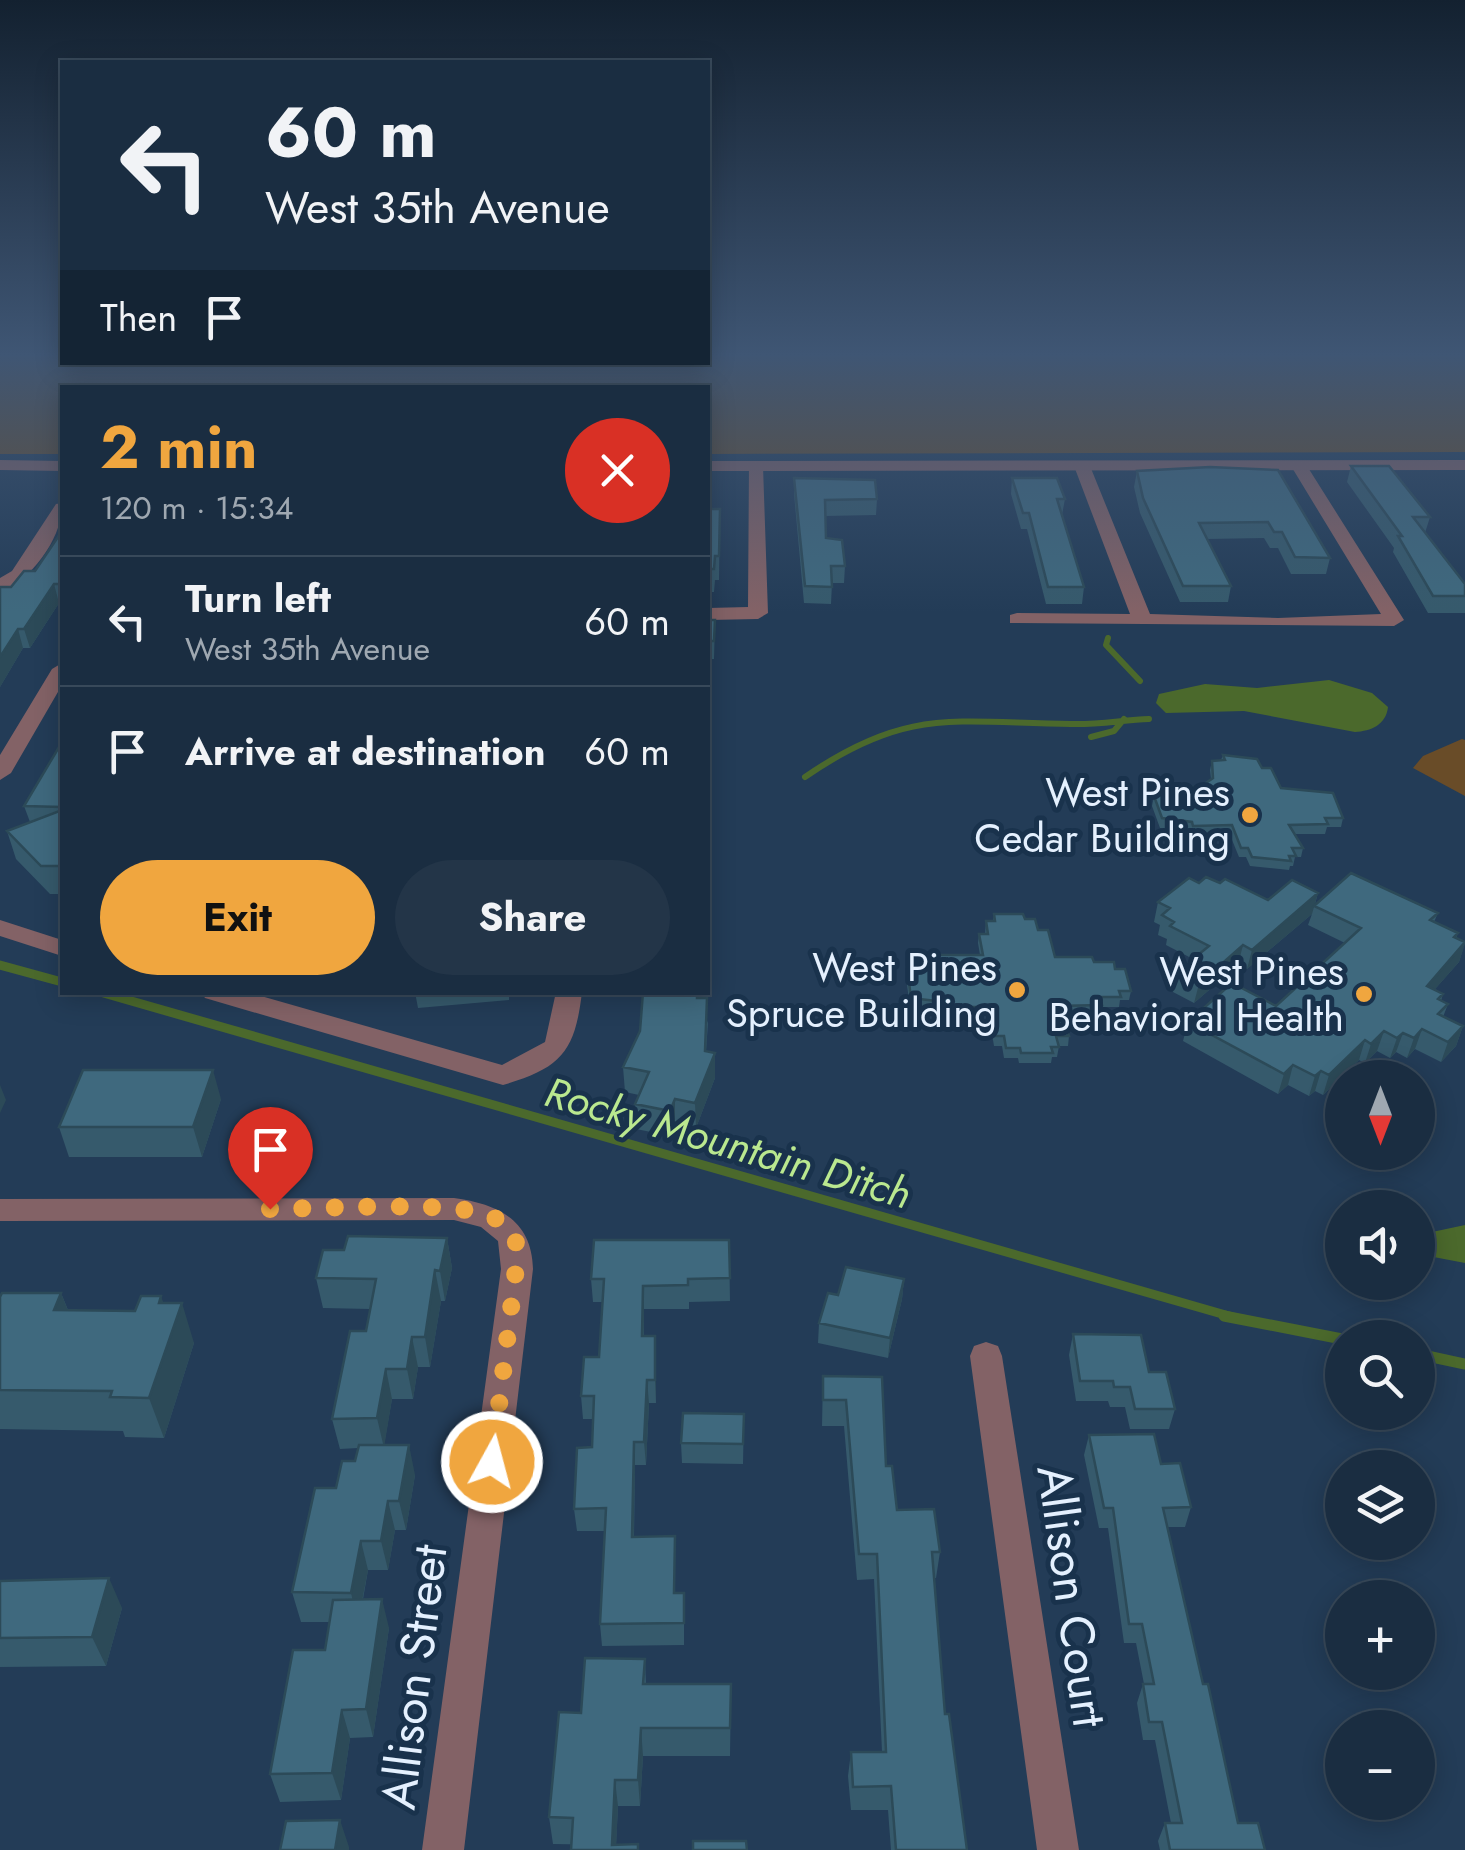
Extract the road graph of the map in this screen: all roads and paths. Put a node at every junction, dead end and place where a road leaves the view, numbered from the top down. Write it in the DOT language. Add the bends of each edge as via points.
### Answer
graph roads {
  1 [pos="0,465"];
  2 [pos="60,466"];
  3 [pos="710,466"];
  4 [pos="755,466"];
  5 [pos="1082,466"];
  6 [pos="1299,466"];
  7 [pos="1465,466"];
  8 [pos="60,511"];
  9 [pos="0,585"];
  10 [pos="710,614"];
  11 [pos="1017,619"];
  12 [pos="1142,619"];
  13 [pos="60,672"];
  14 [pos="0,773"];
  15 [pos="0,928"];
  16 [pos="60,947"];
  17 [pos="225,995"];
  18 [pos="568,995"];
  19 [pos="0,1210"];
  20 [pos="986,1356"];
  21 [pos="442,1850"];
  22 [pos="1058,1850"];
  1 -- 2 [label="street"];
  3 -- 4 [label="street"];
  4 -- 5 [label="street"];
  4 -- 10 [label="street" via="758,613"];
  5 -- 6 [label="street"];
  5 -- 12 [label="street"];
  6 -- 7 [label="street"];
  6 -- 12 [label="street" via="1394,620"];
  8 -- 9 [label="street" via="20,575"];
  11 -- 12 [label="street"];
  13 -- 14 [label="street"];
  15 -- 16 [label="street"];
  17 -- 18 [label="street" via="503,1075 550,1057 563,1036"];
  19 -- 21 [label="street, Allison Street" via="454,1209 503,1224 516,1240"];
  20 -- 22 [label="street, Allison Court"];
}
